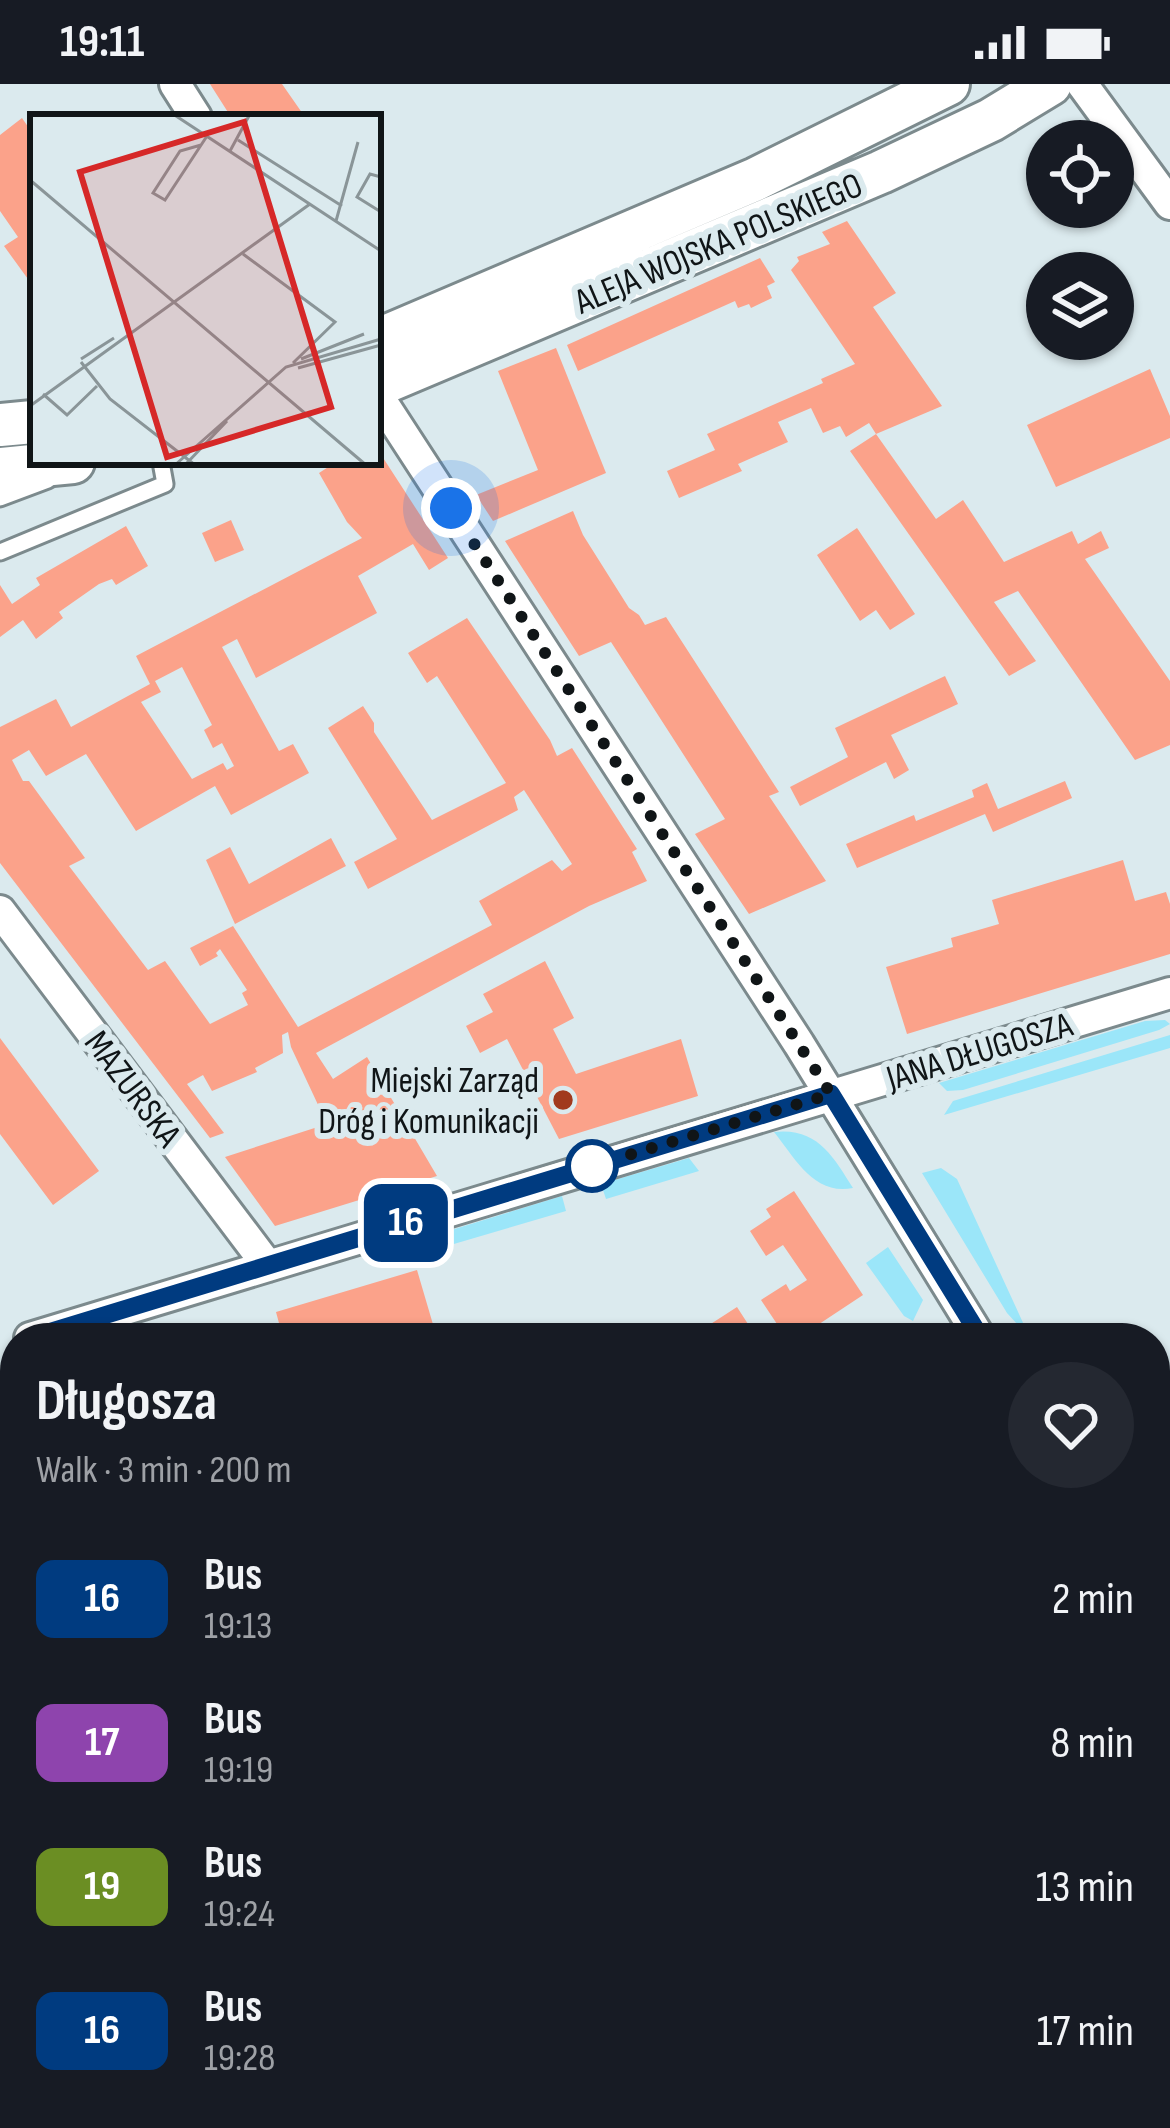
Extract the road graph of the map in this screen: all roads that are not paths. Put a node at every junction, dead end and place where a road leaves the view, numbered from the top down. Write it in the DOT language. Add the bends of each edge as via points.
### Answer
graph roads {
  1 [pos="175,84"];
  2 [pos="948,84"];
  3 [pos="1050,84"];
  4 [pos="1082,84"];
  5 [pos="194,114"];
  6 [pos="1170,204"];
  7 [pos="381,339"];
  8 [pos="381,385"];
  9 [pos="381,402"];
  10 [pos="30,422"];
  11 [pos="0,425"];
  12 [pos="42,465"];
  13 [pos="83,465"];
  14 [pos="161,465"];
  15 [pos="0,469"];
  16 [pos="0,498"];
  17 [pos="0,552"];
  18 [pos="0,911"];
  19 [pos="1170,993"];
  20 [pos="831,1094"];
  21 [pos="268,1265"];
  22 [pos="79,1323"];
  23 [pos="971,1323"];
  1 -- 5 [label="street"];
  2 -- 7 [label="main road, ALEJA WOJSKA POLSKIEGO" via="756,179"];
  3 -- 8 [label="main road, ALEJA WOJSKA POLSKIEGO" via="922,154"];
  4 -- 6 [label="street"];
  9 -- 20 [label="street"];
  10 -- 11 [label="main road"];
  12 -- 15 [label="main road"];
  13 -- 16 [label="lane"];
  14 -- 17 [label="lane" via="164,484"];
  18 -- 21 [label="street, MAZURSKA"];
  19 -- 20 [label="street, JANA DŁUGOSZA"];
  20 -- 21 [label="street, JANA DŁUGOSZA"];
  20 -- 23 [label="street"];
  21 -- 22 [label="street, JANA DŁUGOSZA"];
}
